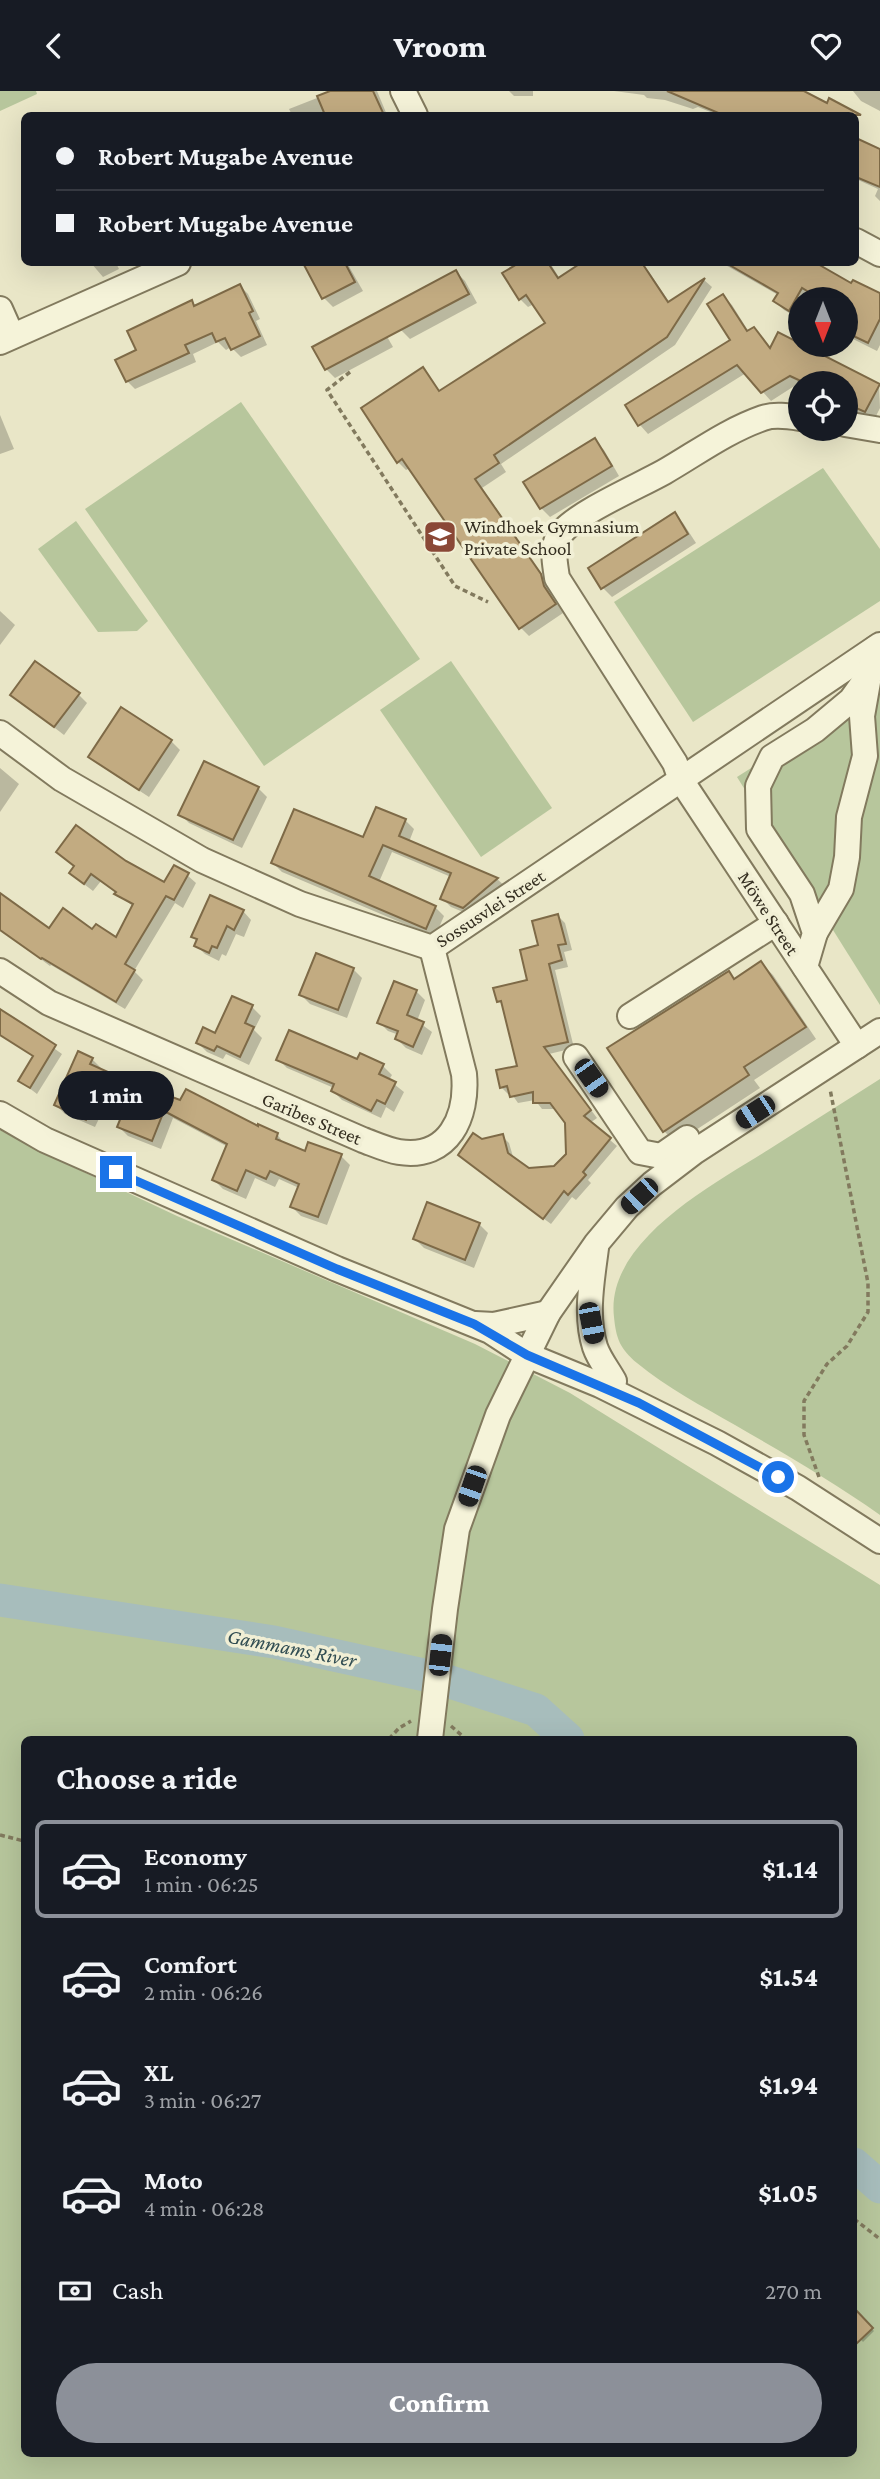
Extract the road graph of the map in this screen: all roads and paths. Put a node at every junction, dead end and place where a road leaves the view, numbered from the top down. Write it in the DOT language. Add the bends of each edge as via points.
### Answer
graph roads {
  1 [pos="403,91"];
  2 [pos="414,112"];
  3 [pos="859,243"];
  4 [pos="880,254"];
  5 [pos="171,266"];
  6 [pos="0,309"];
  7 [pos="6,339"];
  8 [pos="350,372"];
  9 [pos="788,417"];
  10 [pos="858,426"];
  11 [pos="880,430"];
  12 [pos="488,602"];
  13 [pos="878,646"];
  14 [pos="869,675"];
  15 [pos="0,733"];
  16 [pos="681,780"];
  17 [pos="776,923"];
  18 [pos="815,933"];
  19 [pos="432,949"];
  20 [pos="805,967"];
  21 [pos="0,971"];
  22 [pos="629,1016"];
  23 [pos="880,1031"];
  24 [pos="857,1046"];
  25 [pos="576,1056"];
  26 [pos="824,1067"];
  27 [pos="0,1114"];
  28 [pos="733,1127"];
  29 [pos="596,1244"];
  30 [pos="548,1313"];
  31 [pos="482,1328"];
  32 [pos="530,1347"];
  33 [pos="614,1381"];
  34 [pos="825,1494"];
  35 [pos="880,1528"];
  36 [pos="880,1541"];
  37 [pos="430,1736"];
  38 [pos="0,1835"];
  39 [pos="21,1840"];
  40 [pos="857,2221"];
  41 [pos="880,2239"];
  1 -- 2 [label="street"];
  3 -- 4 [label="street"];
  5 -- 7 [label="street"];
  6 -- 7 [label="street"];
  8 -- 12 [label="path" via="327,390 455,586"];
  9 -- 16 [label="street, Möwe Street" via="766,416 727,432 577,520 561,533 554,547 557,578 675,763"];
  10 -- 11 [label="street"];
  13 -- 14 [label="street"];
  13 -- 16 [label="street, Sossusvlei Street"];
  14 -- 18 [label="street" via="862,716 865,756 849,817 841,889"];
  14 -- 18 [label="street" via="851,700 772,757 758,786 759,829 802,894"];
  15 -- 19 [label="street, Sossusvlei Street" via="61,779 202,860 300,904"];
  16 -- 17 [label="street, Möwe Street"];
  16 -- 19 [label="street, Sossusvlei Street"];
  17 -- 20 [label="street, Möwe Street"];
  17 -- 22 [label="street"];
  18 -- 20 [label="street"];
  19 -- 21 [label="street, Garibes Street" via="466,1093 446,1142 419,1153 398,1152 350,1135 49,1003"];
  20 -- 24 [label="street, Möwe Street"];
  23 -- 24 [label="street"];
  24 -- 26 [label="street"];
  25 -- 28 [label="street" via="640,1152 661,1156 705,1127 720,1123"];
  26 -- 28 [label="street"];
  26 -- 34 [label="path" via="868,1283 868,1312 804,1401 804,1435"];
  27 -- 31 [label="street" via="45,1140 187,1204"];
  28 -- 29 [label="street" via="652,1184"];
  29 -- 30 [label="street"];
  29 -- 33 [label="street" via="591,1323 595,1347"];
  30 -- 31 [label="street"];
  30 -- 32 [label="street"];
  31 -- 32 [label="street"];
  32 -- 33 [label="street"];
  32 -- 36 [label="street" via="717,1443"];
  32 -- 37 [label="street" via="486,1444 457,1529"];
  33 -- 34 [label="street" via="706,1425"];
  34 -- 35 [label="street"];
  38 -- 39 [label="path"];
  40 -- 41 [label="path"];
}
